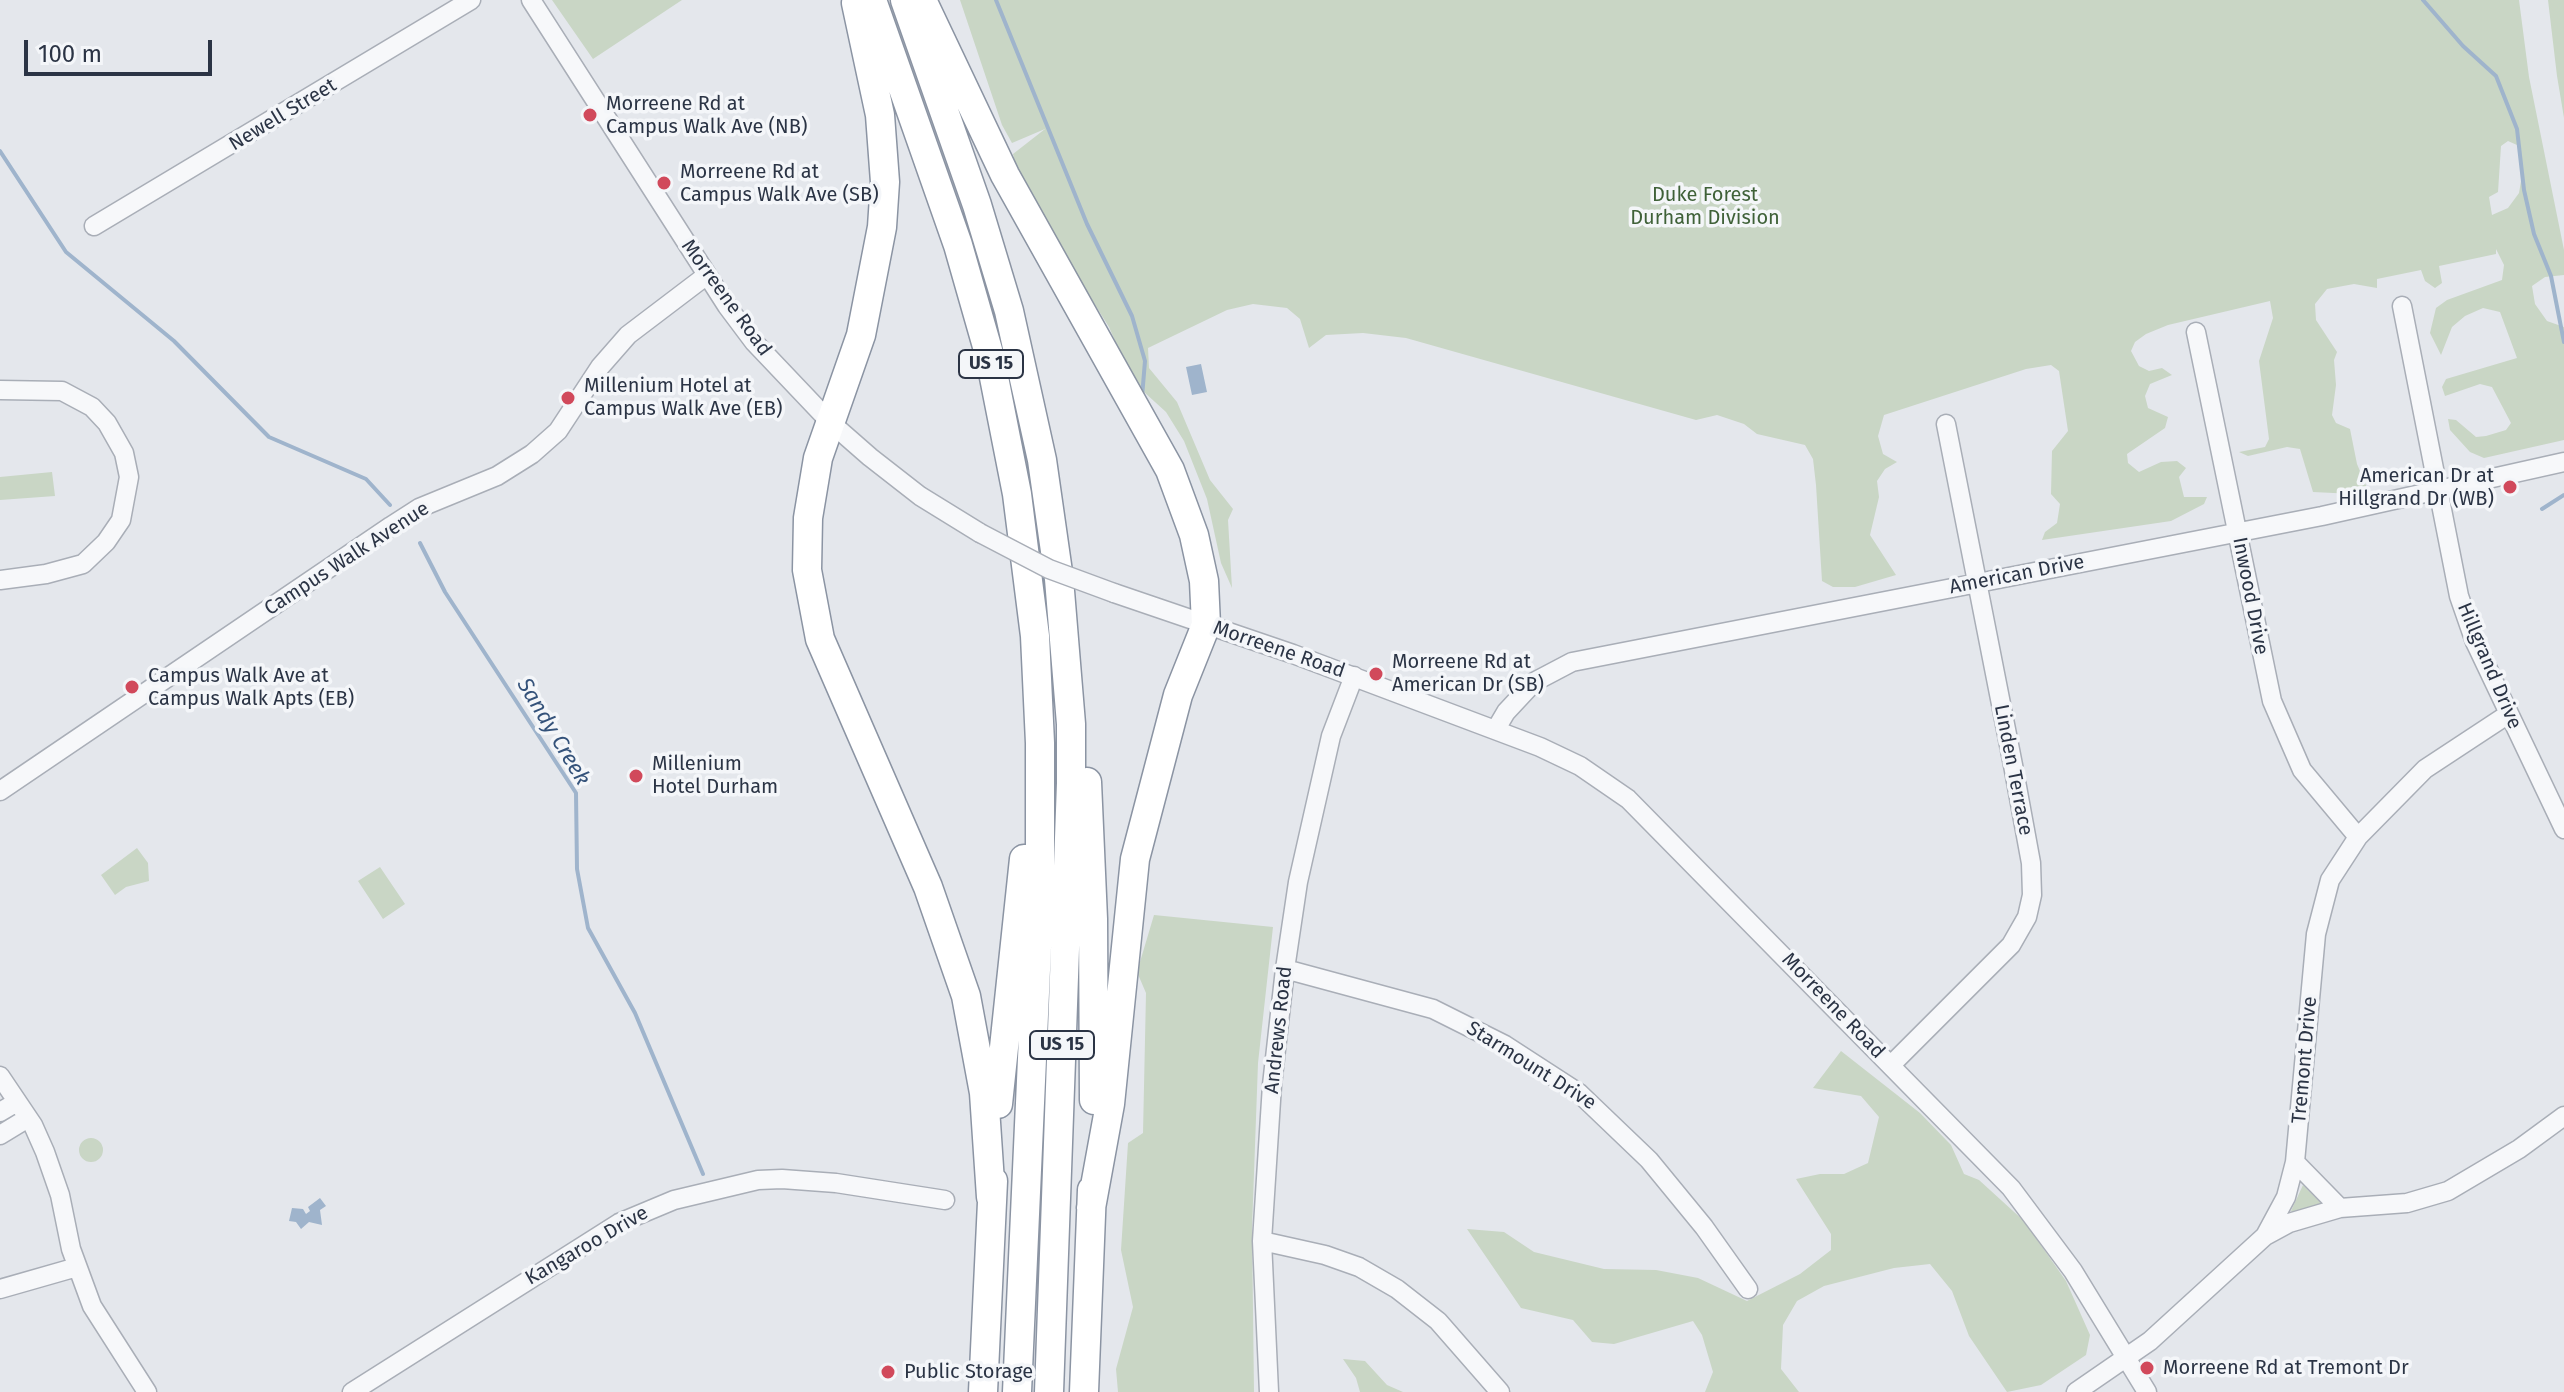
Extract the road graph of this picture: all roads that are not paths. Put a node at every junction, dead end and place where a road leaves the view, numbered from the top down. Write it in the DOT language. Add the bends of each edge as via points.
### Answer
graph roads {
  1 [pos="471,0"];
  2 [pos="531,0"];
  3 [pos="856,0"];
  4 [pos="872,0"];
  5 [pos="905,0"];
  6 [pos="922,0"];
  7 [pos="94,226"];
  8 [pos="707,275"];
  9 [pos="2402,306"];
  10 [pos="2196,332"];
  11 [pos="0,390"];
  12 [pos="830,422"];
  13 [pos="1946,424"];
  14 [pos="2564,462"];
  15 [pos="2438,491"];
  16 [pos="2237,532"];
  17 [pos="0,580"];
  18 [pos="1976,583"];
  19 [pos="1206,625"];
  20 [pos="1354,676"];
  21 [pos="1070,699"];
  22 [pos="2507,715"];
  23 [pos="1496,729"];
  24 [pos="1040,743"];
  25 [pos="0,791"];
  26 [pos="2564,829"];
  27 [pos="2358,837"];
  28 [pos="1285,969"];
  29 [pos="1891,1065"];
  30 [pos="0,1076"];
  31 [pos="23,1110"];
  32 [pos="0,1112"];
  33 [pos="2564,1116"];
  34 [pos="0,1135"];
  35 [pos="2295,1162"];
  36 [pos="991,1197"];
  37 [pos="945,1200"];
  38 [pos="1091,1208"];
  39 [pos="2340,1208"];
  40 [pos="2265,1236"];
  41 [pos="1262,1241"];
  42 [pos="77,1267"];
  43 [pos="0,1289"];
  44 [pos="1748,1289"];
  45 [pos="2127,1359"];
  46 [pos="147,1392"];
  47 [pos="352,1392"];
  48 [pos="983,1392"];
  49 [pos="1017,1392"];
  50 [pos="1049,1392"];
  51 [pos="1084,1392"];
  52 [pos="1269,1392"];
  53 [pos="1500,1392"];
  54 [pos="2076,1392"];
  55 [pos="2147,1392"];
  1 -- 7 [label="street, Newell Street"];
  2 -- 8 [label="street, Morreene Road"];
  3 -- 12 [label="highway" via="880,115 883,216 861,335"];
  4 -- 24 [label="highway, US 15" via="958,245 990,357 1030,588"];
  5 -- 21 [label="highway, US 15" via="977,205 1021,358 1052,521"];
  6 -- 19 [label="highway" via="1005,175 1170,470 1202,565"];
  8 -- 12 [label="street, Morreene Road" via="754,342"];
  8 -- 25 [label="street, Campus Walk Avenue" via="628,335 558,431 532,454 497,476 409,514"];
  9 -- 15 [label="street, Hillgrand Drive"];
  10 -- 16 [label="street, Inwood Drive"];
  11 -- 17 [label="street" via="62,391 92,407 124,453 129,477 121,520 83,564"];
  12 -- 19 [label="street, Morreene Road, bridge" via="920,496 980,533 1049,569"];
  12 -- 36 [label="highway" via="818,458 806,540 816,625 928,887 963,987 981,1075"];
  13 -- 18 [label="street, Linden Terrace"];
  14 -- 15 [label="street, American Drive"];
  15 -- 16 [label="street, American Drive"];
  15 -- 22 [label="street, Hillgrand Drive" via="2459,596"];
  16 -- 18 [label="street, American Drive"];
  16 -- 27 [label="street, Inwood Drive" via="2282,727 2302,770"];
  18 -- 23 [label="street, American Drive" via="1572,662 1534,682"];
  18 -- 29 [label="street, Linden Terrace" via="2031,863 2031,906 2011,945"];
  19 -- 20 [label="street, Morreene Road"];
  19 -- 38 [label="highway" via="1178,695 1135,859 1110,1104"];
  20 -- 23 [label="street, Morreene Road"];
  20 -- 28 [label="street, Andrews Road" via="1331,736 1298,882"];
  21 -- 38 [label="highway" via="1088,785 1090,824 1095,1036"];
  21 -- 50 [label="highway, US 15" via="1069,872"];
  22 -- 26 [label="street, Hillgrand Drive"];
  22 -- 27 [label="street, Tremont Drive" via="2425,769"];
  23 -- 29 [label="street, Morreene Road" via="1580,766 1628,799"];
  24 -- 36 [label="highway" via="1029,792"];
  24 -- 49 [label="highway, US 15" via="1040,881"];
  27 -- 35 [label="street, Tremont Drive" via="2330,880 2316,934"];
  28 -- 41 [label="street, Andrews Road"];
  28 -- 44 [label="street, Starmount Drive" via="1433,1009 1505,1045 1579,1093 1649,1160"];
  29 -- 45 [label="street, Morreene Road" via="2023,1202"];
  30 -- 31 [label="street"];
  31 -- 32 [label="street"];
  31 -- 34 [label="street"];
  31 -- 42 [label="street" via="53,1173"];
  33 -- 39 [label="street" via="2448,1191 2407,1203"];
  35 -- 39 [label="street"];
  35 -- 40 [label="street, Tremont Drive" via="2286,1197"];
  36 -- 48 [label="highway"];
  37 -- 47 [label="street, Kangaroo Drive" via="782,1179 674,1200 619,1223"];
  38 -- 51 [label="highway"];
  39 -- 40 [label="street"];
  40 -- 45 [label="street, Tremont Drive"];
  41 -- 52 [label="street, Andrews Road"];
  41 -- 53 [label="street" via="1359,1267 1397,1289 1438,1321"];
  42 -- 43 [label="street"];
  42 -- 46 [label="street" via="106,1331"];
  45 -- 54 [label="street, Tremont Drive"];
  45 -- 55 [label="street, Morreene Road"];
}
